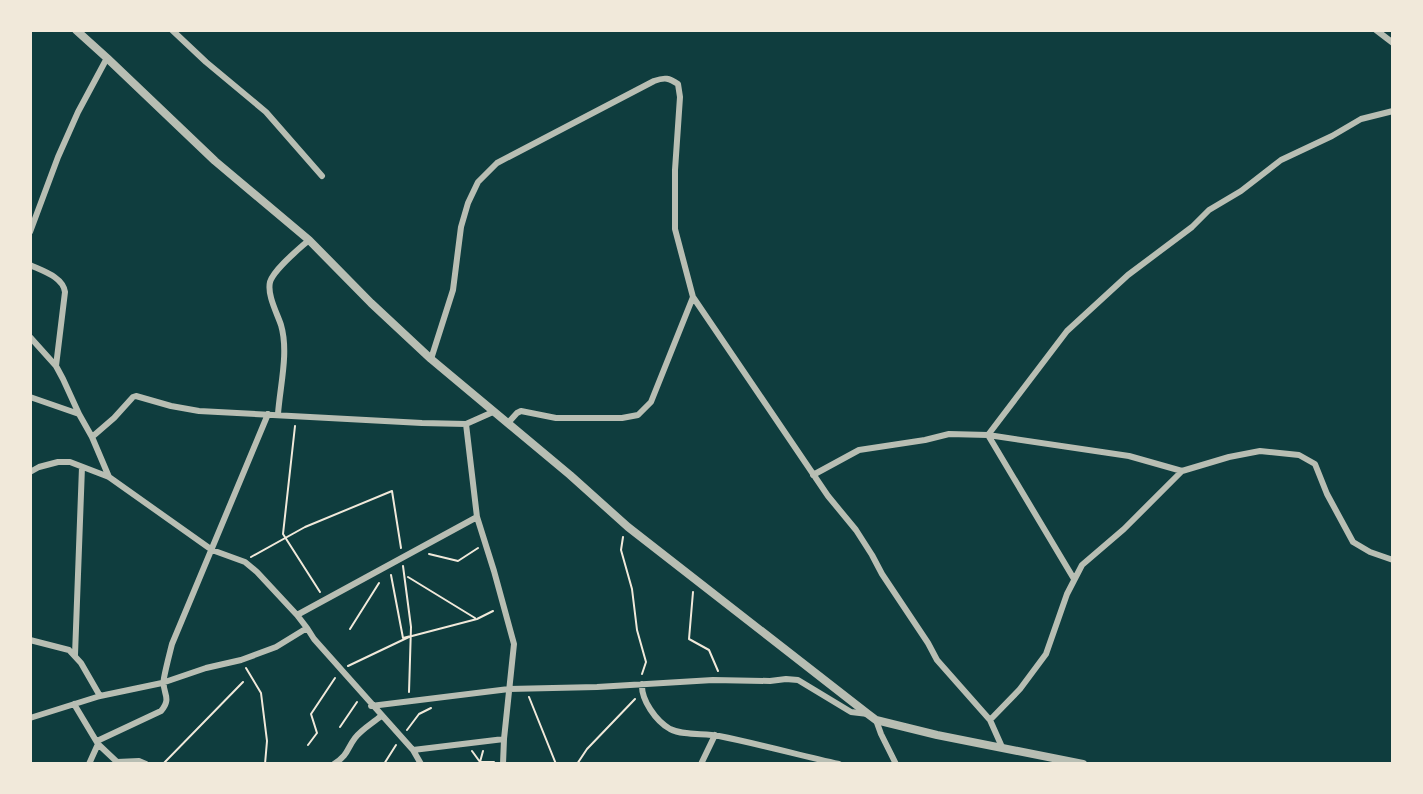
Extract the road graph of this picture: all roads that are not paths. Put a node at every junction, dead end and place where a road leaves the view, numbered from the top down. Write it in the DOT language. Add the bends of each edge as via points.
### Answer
graph roads {
  1 [pos="76,30"];
  2 [pos="172,30"];
  3 [pos="1376,30"];
  4 [pos="1393,43"];
  5 [pos="107,58"];
  6 [pos="1393,111"];
  7 [pos="322,176"];
  8 [pos="30,232"];
  9 [pos="309,240"];
  10 [pos="30,265"];
  11 [pos="693,297"];
  12 [pos="30,337"];
  13 [pos="431,359"];
  14 [pos="56,366"];
  15 [pos="30,397"];
  16 [pos="493,412"];
  17 [pos="79,414"];
  18 [pos="268,414"];
  19 [pos="278,414"];
  20 [pos="508,423"];
  21 [pos="466,424"];
  22 [pos="988,435"];
  23 [pos="92,437"];
  24 [pos="82,467"];
  25 [pos="1182,471"];
  26 [pos="30,472"];
  27 [pos="813,475"];
  28 [pos="109,477"];
  29 [pos="477,517"];
  30 [pos="212,550"];
  31 [pos="1393,560"];
  32 [pos="1075,580"];
  33 [pos="297,615"];
  34 [pos="307,628"];
  35 [pos="30,640"];
  36 [pos="75,655"];
  37 [pos="641,682"];
  38 [pos="162,683"];
  39 [pos="509,689"];
  40 [pos="100,696"];
  41 [pos="74,704"];
  42 [pos="371,706"];
  43 [pos="381,716"];
  44 [pos="872,717"];
  45 [pos="30,718"];
  46 [pos="990,720"];
  47 [pos="715,735"];
  48 [pos="504,739"];
  49 [pos="98,742"];
  50 [pos="1002,747"];
  51 [pos="413,750"];
  52 [pos="503,763"];
  53 [pos="893,763"];
  54 [pos="89,764"];
  55 [pos="146,764"];
  56 [pos="334,764"];
  57 [pos="421,764"];
  58 [pos="701,764"];
  59 [pos="839,764"];
  60 [pos="1083,764"];
  1 -- 5 [label="street"];
  2 -- 7 [label="street" via="266,112"];
  3 -- 4 [label="street"];
  5 -- 8 [label="street" via="58,157"];
  5 -- 9 [label="street" via="215,161"];
  6 -- 22 [label="street" via="1361,119 1281,160 1209,210 1067,331"];
  9 -- 13 [label="street"];
  9 -- 19 [label="street" via="270,282 284,342"];
  10 -- 14 [label="street" via="65,285"];
  11 -- 13 [label="street" via="675,229 680,97 678,84 662,78 497,163 478,182 461,227 453,290"];
  11 -- 20 [label="street" via="651,402 638,415 556,418 521,411"];
  11 -- 27 [label="street"];
  12 -- 14 [label="street"];
  13 -- 16 [label="street"];
  14 -- 17 [label="street"];
  15 -- 17 [label="street"];
  16 -- 20 [label="street"];
  16 -- 21 [label="street"];
  17 -- 23 [label="street"];
  18 -- 19 [label="street"];
  18 -- 23 [label="street" via="199,411 136,396"];
  18 -- 30 [label="street"];
  19 -- 21 [label="street"];
  20 -- 44 [label="street" via="625,524"];
  21 -- 29 [label="street"];
  22 -- 25 [label="street" via="1129,456"];
  22 -- 27 [label="street" via="949,434 859,450"];
  22 -- 32 [label="street"];
  23 -- 28 [label="street"];
  24 -- 26 [label="street" via="58,462"];
  24 -- 28 [label="street"];
  24 -- 36 [label="street"];
  25 -- 31 [label="street" via="1260,451 1299,455 1315,464 1353,542"];
  25 -- 32 [label="street" via="1082,565"];
  27 -- 46 [label="street" via="872,555 937,660"];
  28 -- 30 [label="street"];
  29 -- 33 [label="street"];
  29 -- 39 [label="street" via="515,650"];
  30 -- 33 [label="street" via="245,562"];
  30 -- 38 [label="street" via="172,644"];
  32 -- 46 [label="street" via="1046,654"];
  33 -- 34 [label="street"];
  34 -- 38 [label="street" via="276,647"];
  34 -- 42 [label="street"];
  35 -- 36 [label="street"];
  36 -- 40 [label="street"];
  37 -- 39 [label="street"];
  37 -- 44 [label="street" via="798,680 851,712"];
  37 -- 47 [label="street" via="656,716 671,729"];
  38 -- 40 [label="street"];
  38 -- 49 [label="street" via="167,699 161,711"];
  39 -- 42 [label="street"];
  39 -- 48 [label="street"];
  40 -- 41 [label="street"];
  41 -- 45 [label="street"];
  41 -- 49 [label="street"];
  42 -- 43 [label="street"];
  43 -- 51 [label="street"];
  43 -- 56 [label="street"];
  44 -- 50 [label="street"];
  44 -- 53 [label="street"];
  46 -- 50 [label="street"];
  47 -- 58 [label="street"];
  47 -- 59 [label="street"];
  48 -- 51 [label="street"];
  48 -- 52 [label="street"];
  49 -- 54 [label="street"];
  49 -- 55 [label="street" via="117,762"];
  50 -- 60 [label="street"];
  51 -- 57 [label="street"];
}
